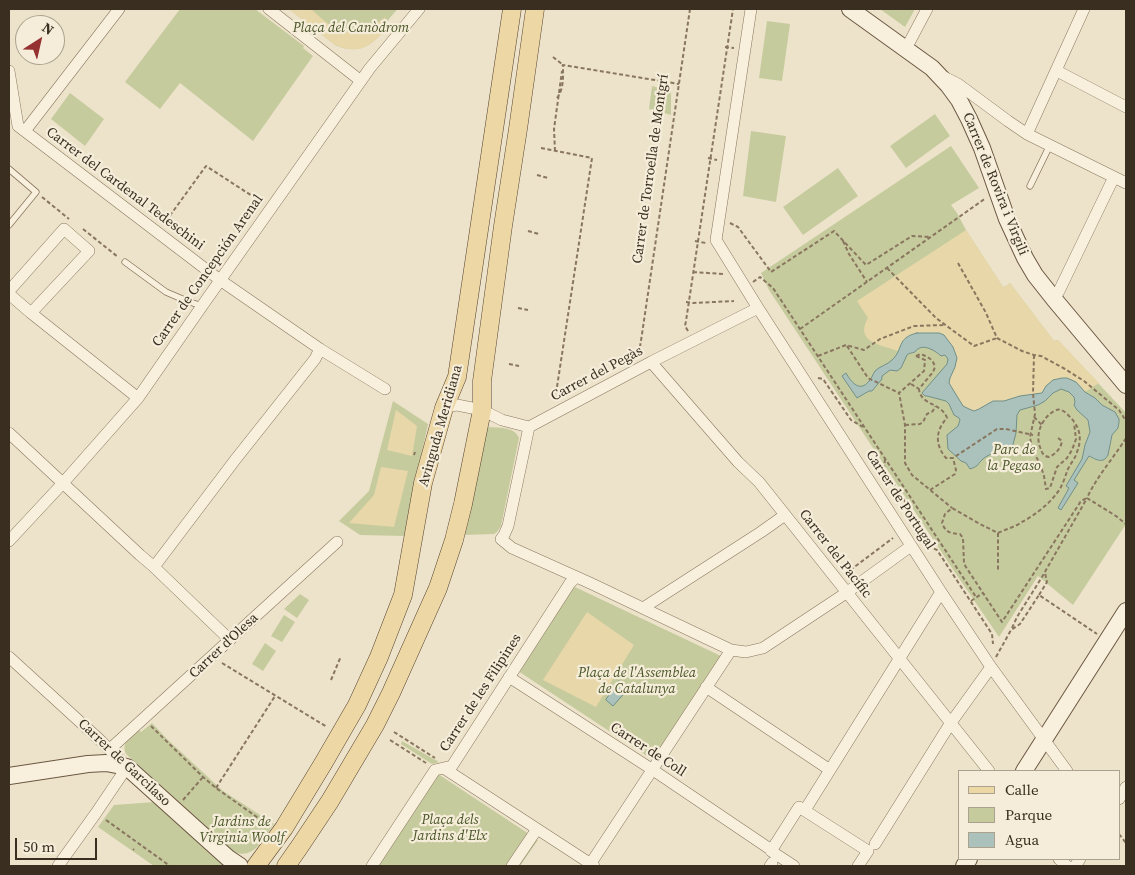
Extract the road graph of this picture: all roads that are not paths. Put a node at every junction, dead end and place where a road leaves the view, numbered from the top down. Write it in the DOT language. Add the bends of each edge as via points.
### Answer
graph roads {
  1 [pos="120,9"];
  2 [pos="269,9"];
  3 [pos="420,9"];
  4 [pos="512,9"];
  5 [pos="535,9"];
  6 [pos="751,9"];
  7 [pos="850,9"];
  8 [pos="927,9"];
  9 [pos="1084,9"];
  10 [pos="907,50"];
  11 [pos="9,71"];
  12 [pos="1056,71"];
  13 [pos="940,75"];
  14 [pos="361,81"];
  15 [pos="1126,107"];
  16 [pos="17,128"];
  17 [pos="1027,134"];
  18 [pos="1050,145"];
  19 [pos="9,169"];
  20 [pos="1114,177"];
  21 [pos="1126,183"];
  22 [pos="1030,186"];
  23 [pos="9,225"];
  24 [pos="125,262"];
  25 [pos="220,280"];
  26 [pos="9,292"];
  27 [pos="1054,300"];
  28 [pos="202,306"];
  29 [pos="758,308"];
  30 [pos="31,313"];
  31 [pos="320,349"];
  32 [pos="647,358"];
  33 [pos="1126,385"];
  34 [pos="385,389"];
  35 [pos="138,398"];
  36 [pos="444,408"];
  37 [pos="482,410"];
  38 [pos="529,427"];
  39 [pos="9,432"];
  40 [pos="63,483"];
  41 [pos="785,515"];
  42 [pos="9,541"];
  43 [pos="337,542"];
  44 [pos="911,546"];
  45 [pos="153,566"];
  46 [pos="576,577"];
  47 [pos="941,592"];
  48 [pos="846,593"];
  49 [pos="643,608"];
  50 [pos="1126,611"];
  51 [pos="230,640"];
  52 [pos="731,650"];
  53 [pos="9,657"];
  54 [pos="900,659"];
  55 [pos="991,667"];
  56 [pos="509,677"];
  57 [pos="706,687"];
  58 [pos="950,724"];
  59 [pos="1044,740"];
  60 [pos="110,749"];
  61 [pos="443,765"];
  62 [pos="127,767"];
  63 [pos="653,770"];
  64 [pos="830,770"];
  65 [pos="988,770"];
  66 [pos="1025,770"];
  67 [pos="1067,770"];
  68 [pos="9,776"];
  69 [pos="805,810"];
  70 [pos="537,829"];
  71 [pos="875,844"];
  72 [pos="770,849"];
  73 [pos="58,866"];
  74 [pos="240,866"];
  75 [pos="256,866"];
  76 [pos="286,866"];
  77 [pos="372,866"];
  78 [pos="512,866"];
  79 [pos="591,866"];
  80 [pos="794,866"];
  81 [pos="858,866"];
  1 -- 16 [label="street"];
  2 -- 14 [label="street"];
  3 -- 14 [label="street, Carrer de Concepción Arenal"];
  4 -- 36 [label="main road, Avinguda Meridiana" via="457,377"];
  5 -- 37 [label="main road, Avinguda Meridiana" via="483,371"];
  6 -- 29 [label="street, Carrer de Portugal" via="716,240"];
  7 -- 10 [label="main road, Carrer de Rovira i Virgili"];
  8 -- 10 [label="street"];
  9 -- 12 [label="street"];
  10 -- 13 [label="main road, Carrer de Rovira i Virgili"];
  11 -- 16 [label="street"];
  12 -- 15 [label="street"];
  12 -- 17 [label="street"];
  13 -- 17 [label="street" via="958,84"];
  13 -- 27 [label="main road, Carrer de Rovira i Virgili" via="969,119 1025,258"];
  14 -- 25 [label="street, Carrer de Concepción Arenal"];
  16 -- 25 [label="street, Carrer del Cardenal Tedeschini"];
  17 -- 18 [label="street"];
  18 -- 20 [label="street"];
  18 -- 22 [label="lane"];
  19 -- 23 [label="lane" via="36,192"];
  20 -- 21 [label="street"];
  20 -- 27 [label="street"];
  24 -- 28 [label="lane" via="166,292"];
  25 -- 28 [label="street, Carrer de Concepción Arenal"];
  25 -- 31 [label="street, Carrer del Cardenal Tedeschini"];
  26 -- 30 [label="street"];
  26 -- 30 [label="street" via="64,229 89,251"];
  27 -- 33 [label="main road, Carrer de Rovira i Virgili"];
  28 -- 35 [label="street, Carrer de Concepción Arenal"];
  29 -- 32 [label="street, Carrer del Pegàs"];
  29 -- 44 [label="street, Carrer de Portugal"];
  30 -- 35 [label="street"];
  31 -- 34 [label="street, Carrer del Cardenal Tedeschini"];
  31 -- 45 [label="street"];
  32 -- 38 [label="street, Carrer del Pegàs"];
  32 -- 41 [label="street, Carrer del Pacífic"];
  35 -- 40 [label="street, Carrer de Concepción Arenal"];
  36 -- 37 [label="street" via="457,405"];
  36 -- 75 [label="main road, Avinguda Meridiana" via="423,483 403,595 379,657 340,736 284,828"];
  37 -- 38 [label="street" via="502,420"];
  37 -- 76 [label="main road, Avinguda Meridiana" via="463,504 438,588 375,725 330,801"];
  38 -- 46 [label="street" via="508,526 501,539 512,548"];
  39 -- 40 [label="street"];
  40 -- 42 [label="street, Carrer de Concepción Arenal"];
  40 -- 45 [label="street"];
  41 -- 48 [label="street, Carrer del Pacífic"];
  41 -- 49 [label="street"];
  43 -- 51 [label="street, Carrer d'Olesa"];
  44 -- 47 [label="street, Carrer de Portugal"];
  44 -- 48 [label="street"];
  45 -- 51 [label="street"];
  46 -- 49 [label="street"];
  46 -- 56 [label="street, Carrer de les Filipines"];
  47 -- 54 [label="street"];
  47 -- 55 [label="street, Carrer de Portugal"];
  48 -- 52 [label="street" via="763,648 746,652"];
  48 -- 54 [label="street, Carrer del Pacífic"];
  49 -- 52 [label="street"];
  50 -- 59 [label="main road"];
  51 -- 60 [label="street, Carrer d'Olesa"];
  52 -- 57 [label="street"];
  53 -- 60 [label="street, Carrer de Garcilaso"];
  54 -- 58 [label="street, Carrer del Pacífic"];
  54 -- 64 [label="street"];
  55 -- 58 [label="street"];
  55 -- 59 [label="street, Carrer de Portugal"];
  56 -- 61 [label="street, Carrer de les Filipines" via="452,766"];
  56 -- 63 [label="street, Carrer de Coll"];
  57 -- 63 [label="street"];
  57 -- 64 [label="street"];
  58 -- 65 [label="street, Carrer del Pacífic"];
  58 -- 71 [label="street"];
  59 -- 66 [label="main road"];
  59 -- 67 [label="street, Carrer de Portugal"];
  60 -- 62 [label="street, Carrer de Garcilaso"];
  61 -- 70 [label="street"];
  61 -- 77 [label="street, Carrer de les Filipines" via="435,770"];
  62 -- 68 [label="main road" via="88,764"];
  62 -- 73 [label="street"];
  62 -- 74 [label="main road, Carrer de Garcilaso"];
  63 -- 72 [label="street, Carrer de Coll"];
  63 -- 79 [label="street"];
  64 -- 69 [label="street"];
  69 -- 80 [label="street" via="799,807 771,851"];
  69 -- 81 [label="street" via="868,851"];
  70 -- 78 [label="street"];
  70 -- 79 [label="street"];
}
